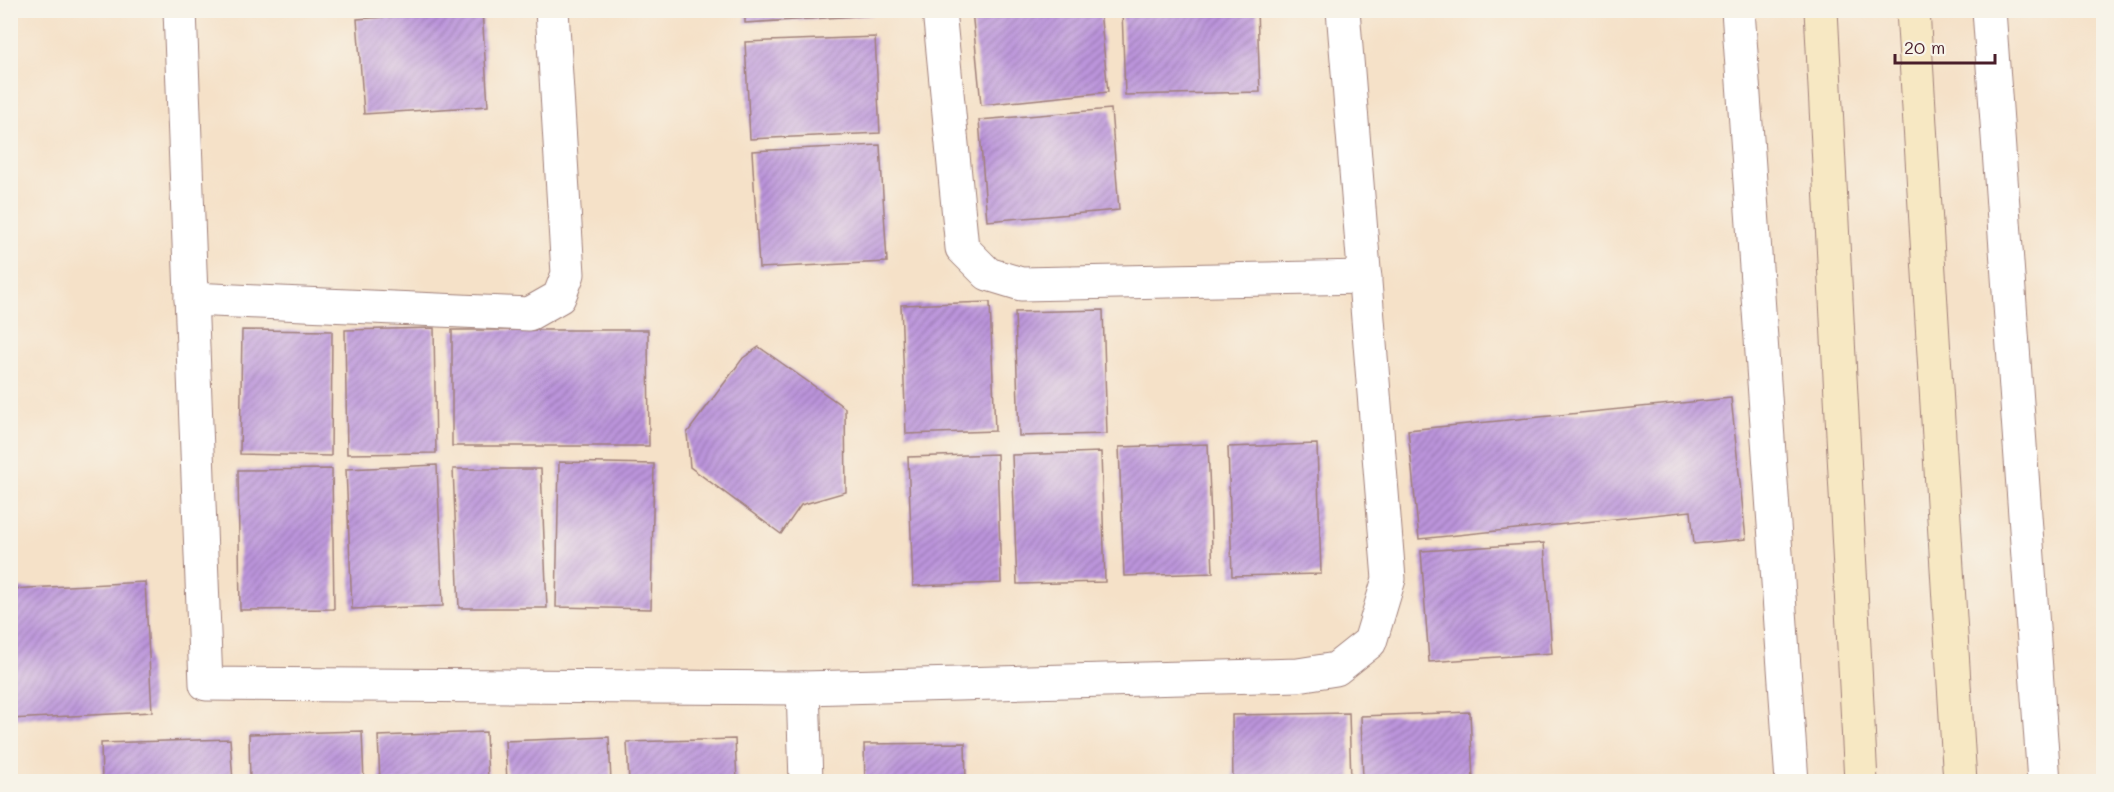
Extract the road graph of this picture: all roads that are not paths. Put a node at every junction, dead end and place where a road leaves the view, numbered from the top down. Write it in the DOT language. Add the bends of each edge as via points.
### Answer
graph roads {
  1 [pos="180,10"];
  2 [pos="552,10"];
  3 [pos="939,10"];
  4 [pos="1343,10"];
  5 [pos="1738,10"];
  6 [pos="1821,10"];
  7 [pos="1913,10"];
  8 [pos="1989,10"];
  9 [pos="1365,277"];
  10 [pos="191,299"];
  11 [pos="803,688"];
  12 [pos="806,782"];
  13 [pos="1792,782"];
  14 [pos="1861,782"];
  15 [pos="1960,782"];
  16 [pos="2044,782"];
  1 -- 10 [label="street"];
  2 -- 10 [label="street" via="568,274 559,297 529,314"];
  3 -- 9 [label="street" via="962,248 988,274 1021,284"];
  4 -- 9 [label="street"];
  5 -- 13 [label="street"];
  6 -- 14 [label="street"];
  7 -- 15 [label="street"];
  8 -- 16 [label="street"];
  9 -- 11 [label="street" via="1389,579 1370,642 1336,669 1298,675"];
  10 -- 11 [label="street" via="206,684"];
  11 -- 12 [label="street"];
}
